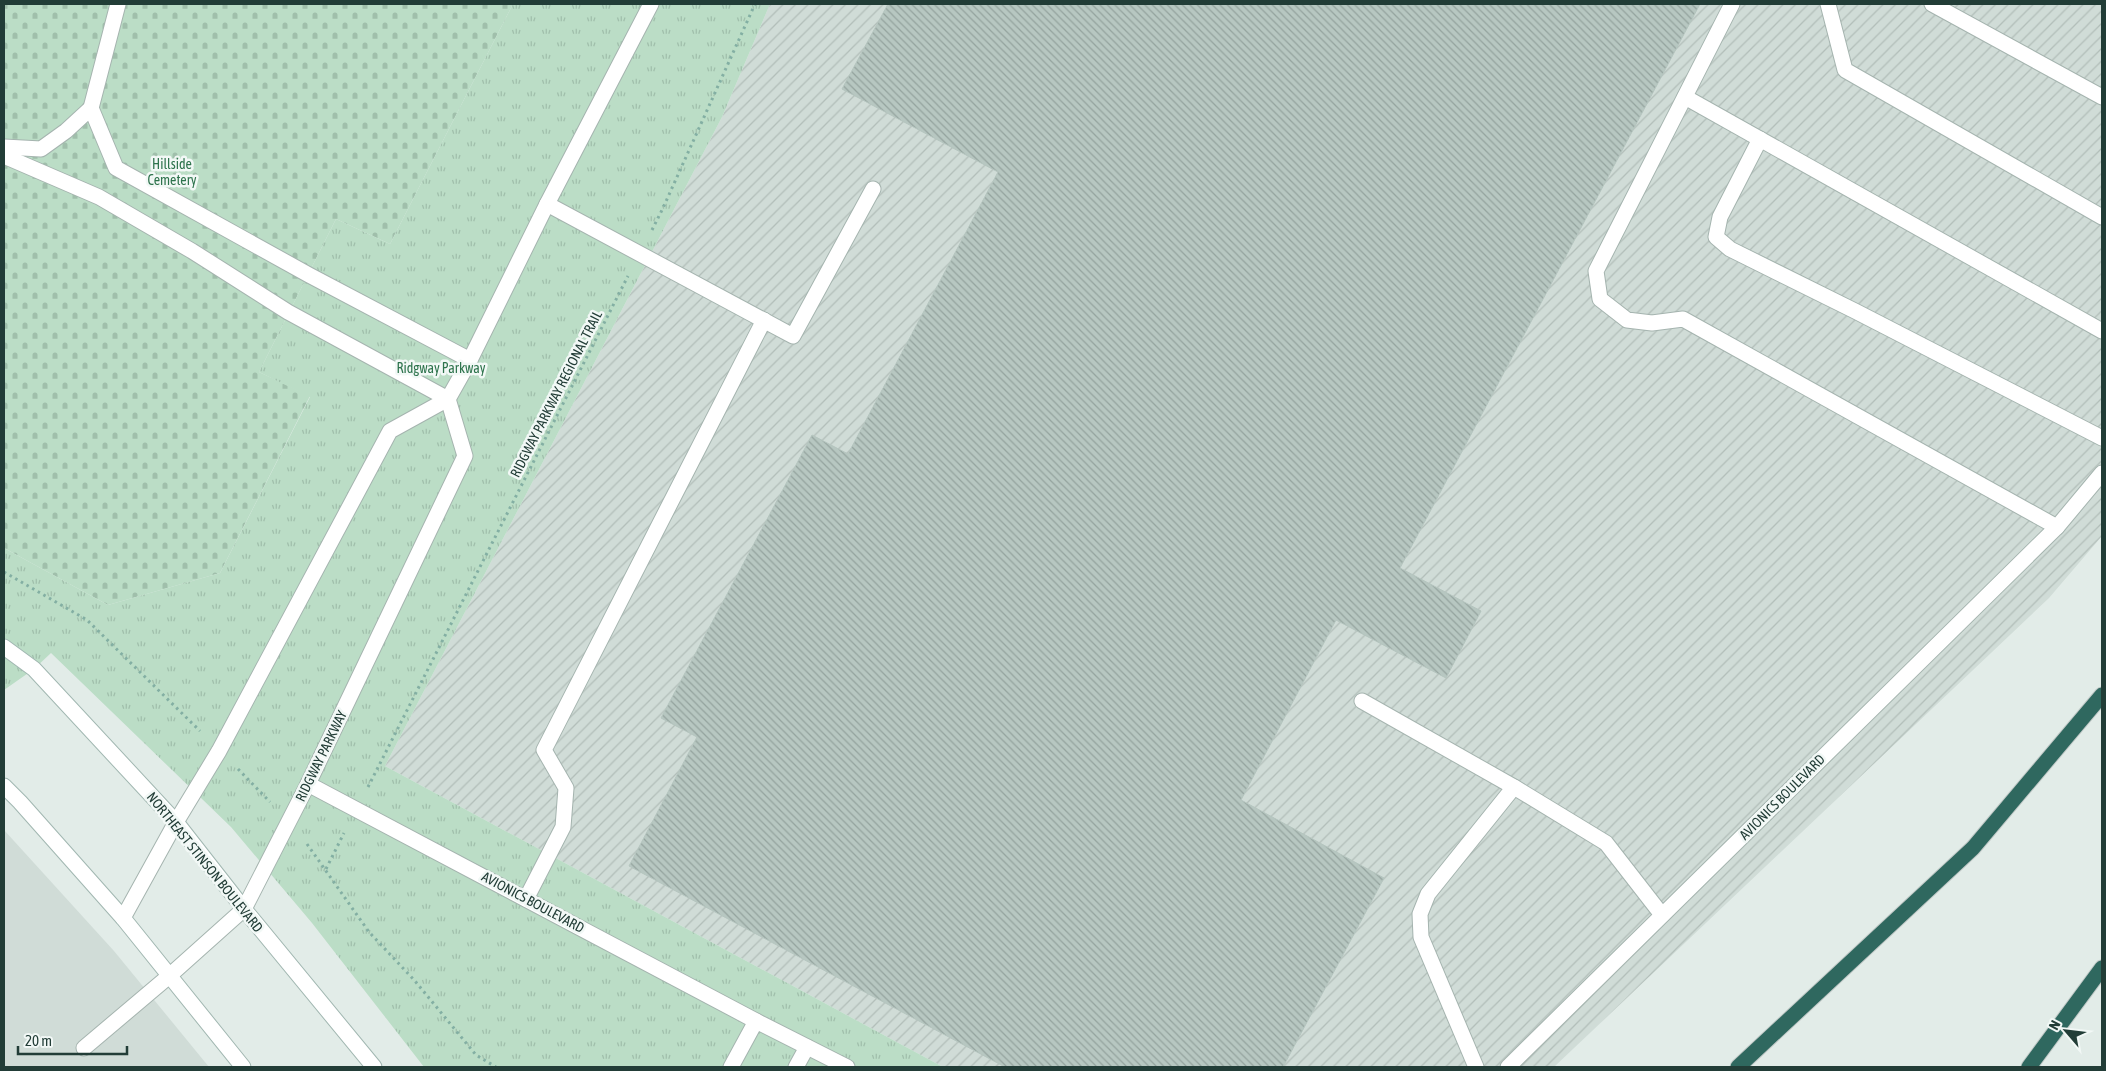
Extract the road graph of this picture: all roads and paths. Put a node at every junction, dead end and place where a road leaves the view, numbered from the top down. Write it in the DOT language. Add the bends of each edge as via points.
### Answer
graph roads {
  1 [pos="118,4"];
  2 [pos="652,4"];
  3 [pos="756,4"];
  4 [pos="1732,4"];
  5 [pos="1828,4"];
  6 [pos="1932,4"];
  7 [pos="1685,96"];
  8 [pos="2102,97"];
  9 [pos="92,108"];
  10 [pos="1760,139"];
  11 [pos="4,147"];
  12 [pos="4,156"];
  13 [pos="873,189"];
  14 [pos="547,204"];
  15 [pos="2102,217"];
  16 [pos="640,253"];
  17 [pos="764,320"];
  18 [pos="2102,331"];
  19 [pos="470,360"];
  20 [pos="448,399"];
  21 [pos="2102,438"];
  22 [pos="2102,473"];
  23 [pos="2057,527"];
  24 [pos="4,572"];
  25 [pos="4,647"];
  26 [pos="2102,696"];
  27 [pos="1362,701"];
  28 [pos="192,723"];
  29 [pos="237,768"];
  30 [pos="308,784"];
  31 [pos="4,786"];
  32 [pos="1514,787"];
  33 [pos="366,790"];
  34 [pos="271,803"];
  35 [pos="176,822"];
  36 [pos="345,832"];
  37 [pos="306,842"];
  38 [pos="326,869"];
  39 [pos="526,899"];
  40 [pos="244,910"];
  41 [pos="1662,915"];
  42 [pos="123,918"];
  43 [pos="2102,968"];
  44 [pos="168,977"];
  45 [pos="756,1021"];
  46 [pos="807,1047"];
  47 [pos="84,1048"];
  48 [pos="243,1067"];
  49 [pos="374,1067"];
  50 [pos="496,1067"];
  51 [pos="731,1067"];
  52 [pos="796,1067"];
  53 [pos="847,1067"];
  54 [pos="1476,1067"];
  55 [pos="1508,1067"];
  56 [pos="1738,1067"];
  57 [pos="2029,1067"];
  1 -- 9 [label="street"];
  2 -- 14 [label="street"];
  3 -- 16 [label="path, RIDGWAY PARKWAY REGIONAL TRAIL"];
  4 -- 7 [label="street"];
  5 -- 15 [label="street" via="1845,70"];
  6 -- 8 [label="street"];
  7 -- 10 [label="street"];
  7 -- 23 [label="street" via="1596,271 1600,299 1627,320 1652,323 1683,319"];
  9 -- 11 [label="street" via="41,149"];
  9 -- 19 [label="street" via="116,168"];
  10 -- 18 [label="street"];
  10 -- 21 [label="street" via="1720,217 1716,237 1730,249"];
  12 -- 20 [label="street" via="100,197 288,312"];
  13 -- 17 [label="street" via="793,336"];
  14 -- 16 [label="street"];
  14 -- 19 [label="street"];
  16 -- 17 [label="street"];
  16 -- 33 [label="path, RIDGWAY PARKWAY REGIONAL TRAIL"];
  17 -- 39 [label="street" via="544,750 566,788 562,828"];
  19 -- 20 [label="street"];
  20 -- 30 [label="street, RIDGWAY PARKWAY" via="465,456"];
  20 -- 35 [label="street" via="390,432 218,751"];
  22 -- 23 [label="street, AVIONICS BOULEVARD"];
  23 -- 41 [label="street, AVIONICS BOULEVARD"];
  24 -- 28 [label="path" via="86,620"];
  25 -- 35 [label="street, NORTHEAST STINSON BOULEVARD" via="34,669"];
  26 -- 56 [label="highway" via="1973,848"];
  27 -- 32 [label="street"];
  29 -- 34 [label="path"];
  30 -- 39 [label="street, AVIONICS BOULEVARD"];
  30 -- 40 [label="street, RIDGWAY PARKWAY"];
  31 -- 42 [label="street"];
  32 -- 41 [label="street" via="1606,843"];
  32 -- 54 [label="street" via="1428,894 1420,914 1421,937"];
  35 -- 40 [label="street, NORTHEAST STINSON BOULEVARD"];
  35 -- 42 [label="street"];
  36 -- 38 [label="path"];
  37 -- 38 [label="path"];
  38 -- 50 [label="path" via="369,932 415,981 476,1056"];
  39 -- 45 [label="street, AVIONICS BOULEVARD"];
  40 -- 44 [label="street, RIDGWAY PARKWAY"];
  40 -- 49 [label="street, NORTHEAST STINSON BOULEVARD"];
  41 -- 55 [label="street, AVIONICS BOULEVARD"];
  42 -- 44 [label="street"];
  43 -- 57 [label="highway"];
  44 -- 47 [label="street, RIDGWAY PARKWAY"];
  44 -- 48 [label="street"];
  45 -- 46 [label="street, AVIONICS BOULEVARD"];
  45 -- 51 [label="street"];
  46 -- 52 [label="street"];
  46 -- 53 [label="street, AVIONICS BOULEVARD"];
}
